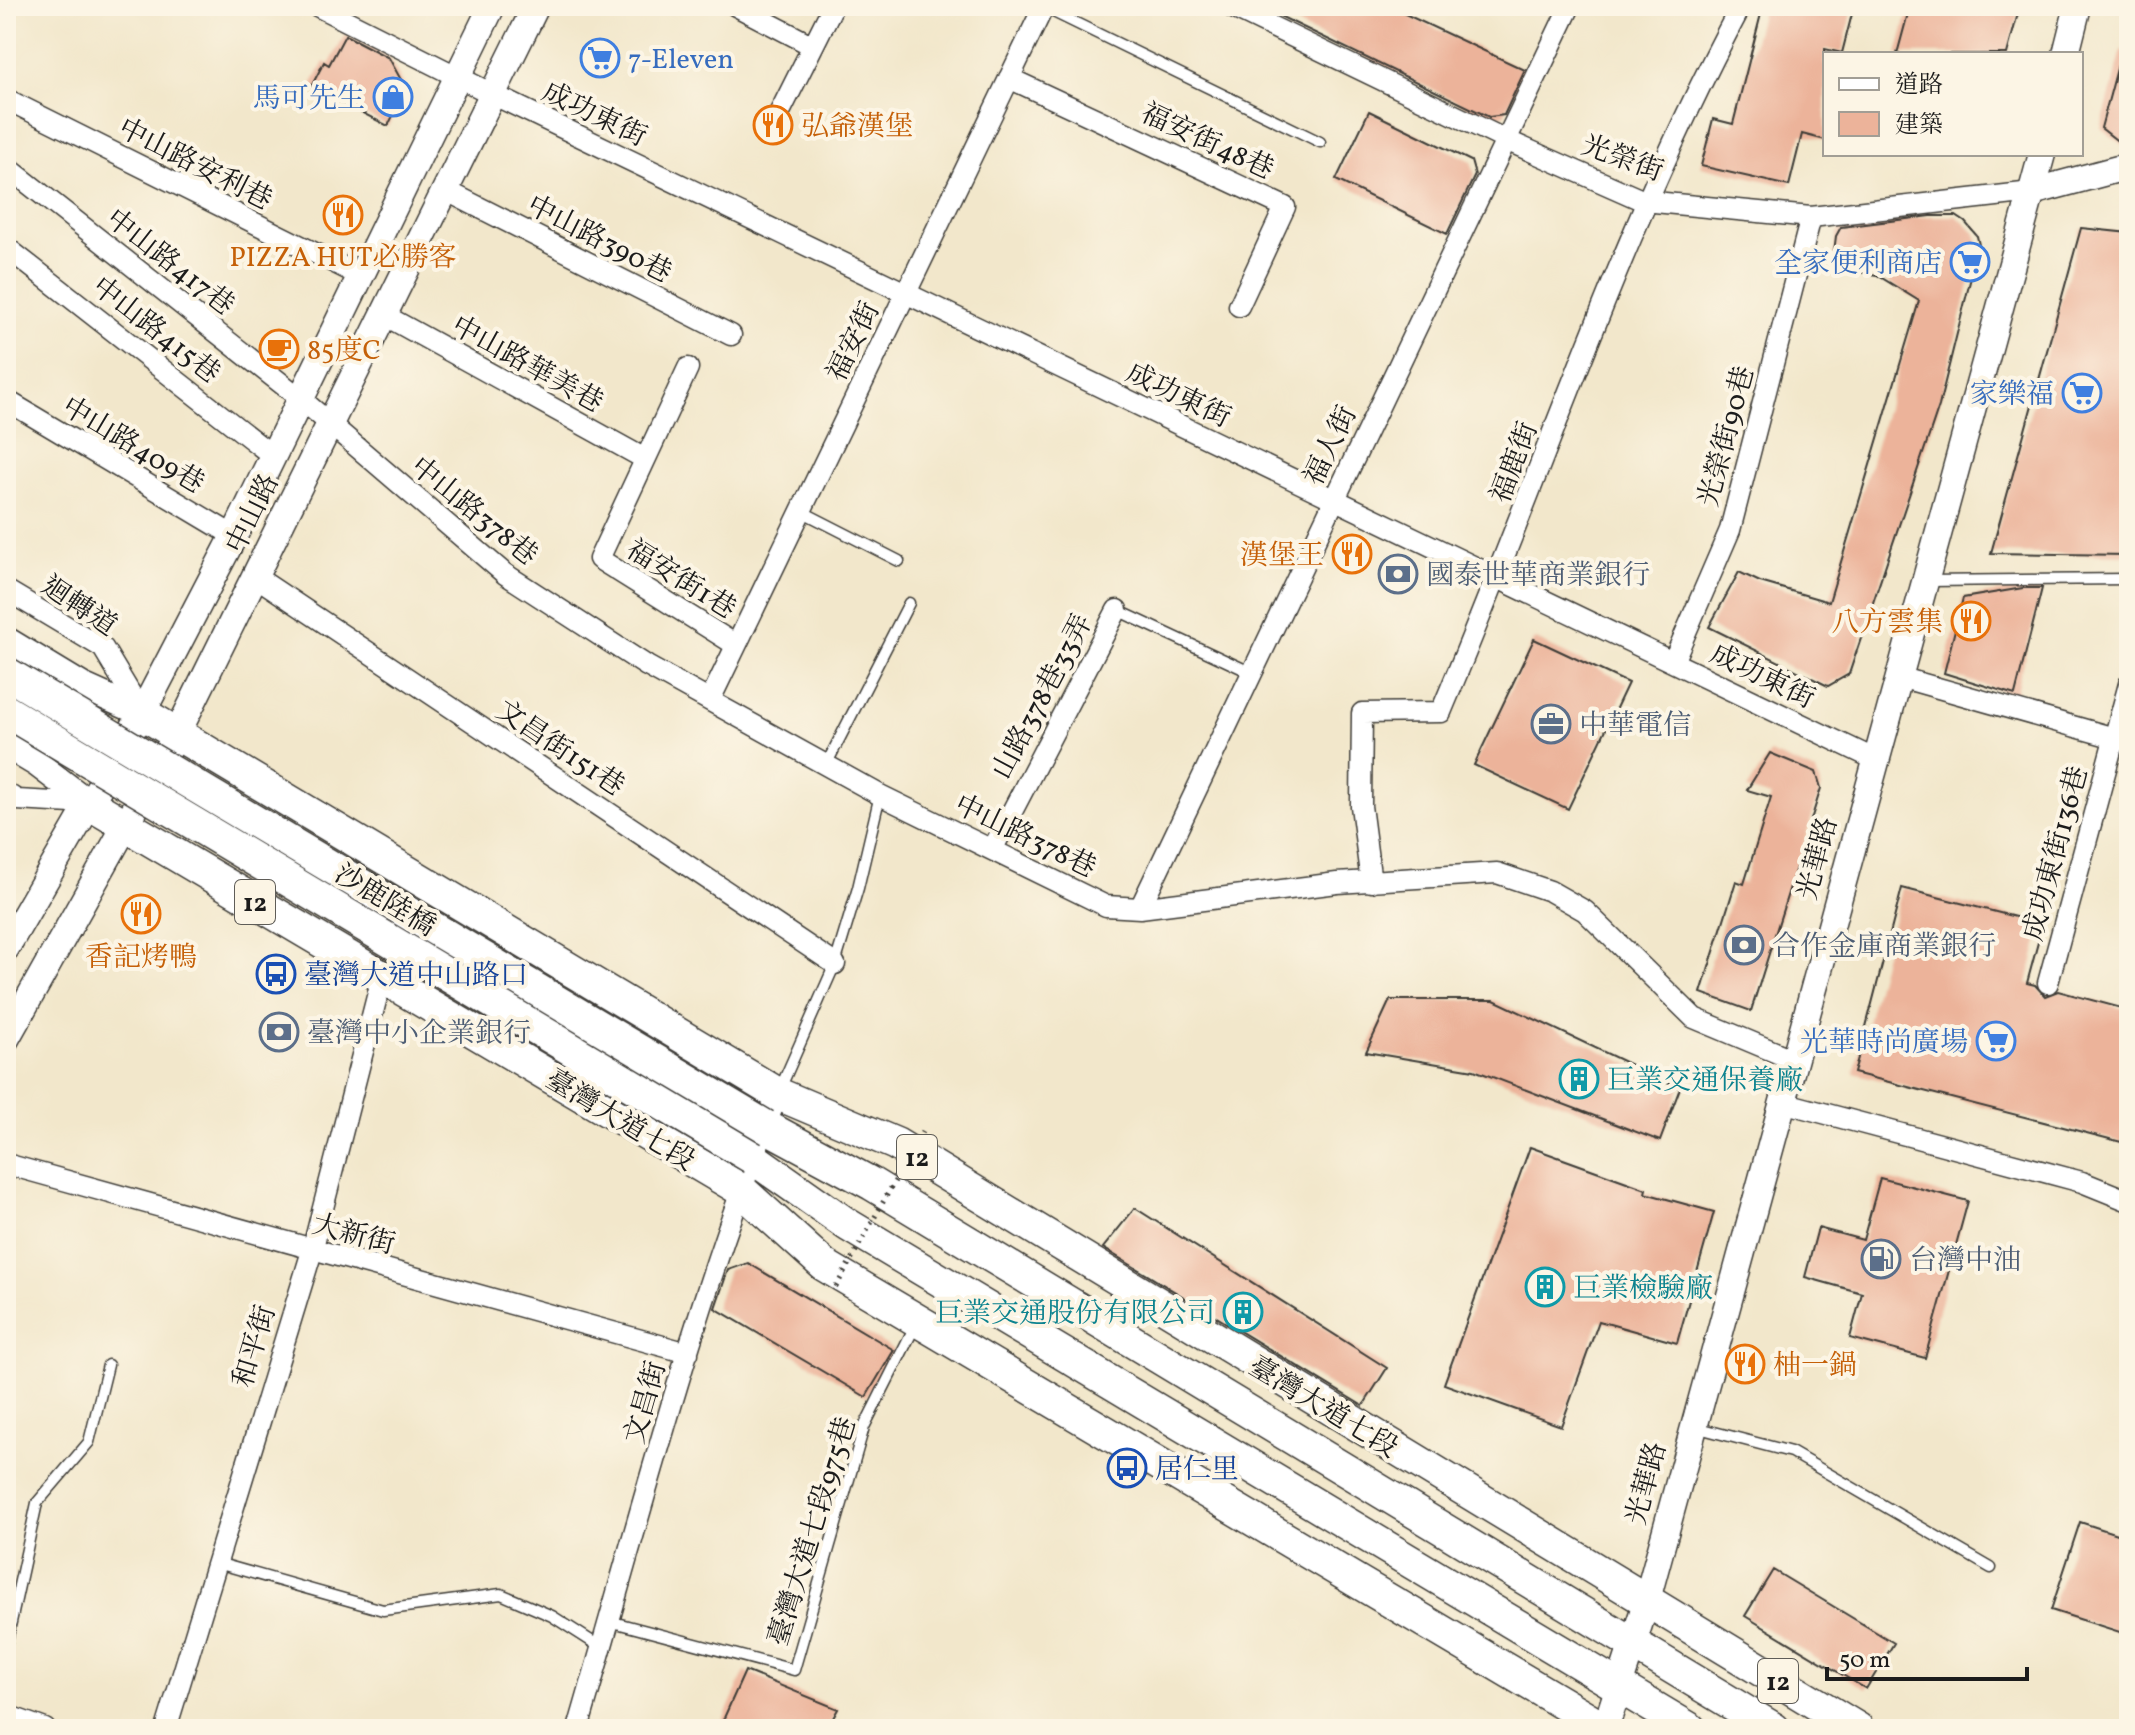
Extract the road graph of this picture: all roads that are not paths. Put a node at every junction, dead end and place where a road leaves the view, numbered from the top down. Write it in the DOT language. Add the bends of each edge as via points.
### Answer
graph roads {
  1 [pos="317,6"];
  2 [pos="492,6"];
  3 [pos="536,6"];
  4 [pos="736,6"];
  5 [pos="833,6"];
  6 [pos="1229,6"];
  7 [pos="1570,6"];
  8 [pos="1741,6"];
  9 [pos="2078,6"];
  10 [pos="1043,7"];
  11 [pos="813,46"];
  12 [pos="2066,52"];
  13 [pos="458,77"];
  14 [pos="1009,78"];
  15 [pos="492,94"];
  16 [pos="6,99"];
  17 [pos="777,118"];
  18 [pos="1506,140"];
  19 [pos="1320,142"];
  20 [pos="2041,156"];
  21 [pos="6,166"];
  22 [pos="2129,166"];
  23 [pos="445,190"];
  24 [pos="2032,192"];
  25 [pos="1644,201"];
  26 [pos="1811,217"];
  27 [pos="6,247"];
  28 [pos="361,276"];
  29 [pos="906,293"];
  30 [pos="1239,306"];
  31 [pos="384,315"];
  32 [pos="731,335"];
  33 [pos="688,368"];
  34 [pos="301,399"];
  35 [pos="6,400"];
  36 [pos="329,426"];
  37 [pos="273,456"];
  38 [pos="645,459"];
  39 [pos="1334,499"];
  40 [pos="801,511"];
  41 [pos="234,536"];
  42 [pos="899,561"];
  43 [pos="256,577"];
  44 [pos="1498,578"];
  45 [pos="2129,579"];
  46 [pos="1925,581"];
  47 [pos="6,590"];
  48 [pos="909,603"];
  49 [pos="1117,610"];
  50 [pos="6,640"];
  51 [pos="736,645"];
  52 [pos="1673,662"];
  53 [pos="6,673"];
  54 [pos="1252,673"];
  55 [pos="1899,677"];
  56 [pos="2129,684"];
  57 [pos="710,700"];
  58 [pos="6,711"];
  59 [pos="142,713"];
  60 [pos="177,734"];
  61 [pos="2122,740"];
  62 [pos="6,745"];
  63 [pos="1876,760"];
  64 [pos="826,765"];
  65 [pos="6,793"];
  66 [pos="880,795"];
  67 [pos="90,804"];
  68 [pos="128,826"];
  69 [pos="992,850"];
  70 [pos="1371,882"];
  71 [pos="1140,908"];
  72 [pos="6,948"];
  73 [pos="835,964"];
  74 [pos="382,977"];
  75 [pos="2048,983"];
  76 [pos="6,1039"];
  77 [pos="1794,1060"];
  78 [pos="778,1094"];
  79 [pos="1782,1102"];
  80 [pos="765,1126"];
  81 [pos="753,1158"];
  82 [pos="6,1164"];
  83 [pos="872,1184"];
  84 [pos="740,1189"];
  85 [pos="2129,1201"];
  86 [pos="848,1225"];
  87 [pos="312,1251"];
  88 [pos="918,1320"];
  89 [pos="688,1353"];
  90 [pos="108,1365"];
  91 [pos="1693,1426"];
  92 [pos="215,1562"];
  93 [pos="1991,1568"];
  94 [pos="1646,1603"];
  95 [pos="609,1621"];
  96 [pos="1698,1633"];
  97 [pos="6,1645"];
  98 [pos="1632,1645"];
  99 [pos="602,1648"];
  100 [pos="1619,1687"];
  101 [pos="6,1715"];
  102 [pos="45,1729"];
  103 [pos="166,1729"];
  104 [pos="578,1729"];
  105 [pos="1605,1729"];
  106 [pos="1690,1729"];
  107 [pos="1774,1729"];
  108 [pos="1858,1729"];
  1 -- 13 [label="street, 成功東街"];
  2 -- 13 [label="street, 中山路"];
  3 -- 15 [label="street, 中山路"];
  4 -- 11 [label="street"];
  5 -- 11 [label="street"];
  6 -- 18 [label="street, 光榮街"];
  7 -- 18 [label="street, 福人街"];
  8 -- 25 [label="street, 福鹿街"];
  9 -- 12 [label="street"];
  10 -- 14 [label="street, 福安街"];
  10 -- 19 [label="lane"];
  11 -- 17 [label="street"];
  13 -- 15 [label="street, 成功東街"];
  13 -- 28 [label="street, 中山路"];
  14 -- 29 [label="street, 福安街"];
  14 -- 30 [label="street, 福安街48巷" via="1285,207"];
  15 -- 23 [label="street, 中山路"];
  15 -- 29 [label="street, 成功東街"];
  16 -- 28 [label="street, 中山路安利巷"];
  18 -- 25 [label="street, 光榮街"];
  18 -- 39 [label="street, 福人街"];
  20 -- 24 [label="street, 光華路"];
  21 -- 34 [label="street, 中山路417巷"];
  22 -- 24 [label="street"];
  23 -- 31 [label="street, 中山路"];
  23 -- 32 [label="street, 中山路390巷"];
  24 -- 26 [label="street, 光榮街"];
  24 -- 46 [label="street, 光華路"];
  25 -- 26 [label="street, 光榮街"];
  25 -- 44 [label="street, 福鹿街"];
  26 -- 52 [label="street, 光榮街90巷" via="1730,530"];
  27 -- 37 [label="street, 中山路415巷"];
  28 -- 34 [label="street, 中山路"];
  29 -- 39 [label="street, 成功東街"];
  29 -- 40 [label="street, 福安街"];
  31 -- 36 [label="street, 中山路"];
  31 -- 38 [label="street, 中山路華美巷"];
  33 -- 38 [label="street"];
  34 -- 36 [label="street, 中山路378巷"];
  34 -- 37 [label="street, 中山路"];
  35 -- 41 [label="street, 中山路409巷"];
  36 -- 43 [label="street, 中山路"];
  36 -- 57 [label="street, 中山路378巷" via="505,574 647,666"];
  37 -- 41 [label="street, 中山路"];
  38 -- 51 [label="street, 福安街1巷" via="599,559"];
  39 -- 44 [label="street, 成功東街"];
  39 -- 54 [label="street, 福人街"];
  40 -- 42 [label="lane"];
  40 -- 51 [label="street, 福安街"];
  41 -- 59 [label="street, 中山路"];
  43 -- 60 [label="street, 中山路"];
  43 -- 73 [label="street, 文昌街151巷"];
  44 -- 52 [label="street, 成功東街"];
  44 -- 70 [label="street, 福鹿街" via="1441,712 1362,713 1361,806"];
  45 -- 46 [label="lane"];
  46 -- 55 [label="street, 光華路"];
  47 -- 59 [label="street, 迴轉道" via="103,648"];
  48 -- 64 [label="lane"];
  49 -- 54 [label="lane"];
  49 -- 69 [label="street, 山路378巷33弄"];
  50 -- 59 [label="street" via="82,686"];
  51 -- 57 [label="street, 福安街"];
  52 -- 63 [label="street, 成功東街"];
  53 -- 80 [label="main road, 沙鹿陸橋 / 12, bridge"];
  54 -- 71 [label="street, 福人街"];
  55 -- 61 [label="street"];
  55 -- 63 [label="street, 光華路"];
  56 -- 61 [label="street, 成功東街136巷"];
  57 -- 64 [label="street, 中山路378巷"];
  58 -- 81 [label="main road, 沙鹿陸橋 / 12, bridge"];
  59 -- 60 [label="main road, 臺灣大道七段 / 12"];
  59 -- 67 [label="street, 中山路"];
  60 -- 68 [label="street, 中山路"];
  60 -- 78 [label="main road, 臺灣大道七段 / 12"];
  61 -- 75 [label="street, 成功東街136巷"];
  62 -- 67 [label="street"];
  63 -- 77 [label="street, 光華路"];
  64 -- 66 [label="street, 中山路378巷"];
  65 -- 67 [label="street" via="17,800"];
  66 -- 69 [label="street, 中山路378巷"];
  66 -- 73 [label="lane"];
  67 -- 68 [label="main road, 臺灣大道七段 / 12"];
  67 -- 72 [label="street, 中山路"];
  68 -- 74 [label="main road, 臺灣大道七段 / 12"];
  68 -- 76 [label="street, 中山路"];
  69 -- 71 [label="street, 中山路378巷" via="1106,906"];
  70 -- 71 [label="street, 中山路378巷"];
  70 -- 77 [label="street, 中山路378巷" via="1497,873 1550,891 1585,911 1694,1018"];
  73 -- 78 [label="lane"];
  74 -- 84 [label="main road, 臺灣大道七段 / 12"];
  74 -- 87 [label="street, 和平街"];
  77 -- 79 [label="street, 光華路"];
  78 -- 80 [label="street, 文昌街"];
  78 -- 83 [label="main road, 臺灣大道七段 / 12"];
  78 -- 94 [label="main road, 臺灣大道七段 / 12" via="896,1144"];
  79 -- 85 [label="street" via="2082,1182"];
  79 -- 91 [label="street, 光華路"];
  80 -- 81 [label="street, 文昌街"];
  80 -- 83 [label="main road, 臺灣大道七段 / 12"];
  81 -- 84 [label="street, 文昌街"];
  81 -- 86 [label="main road, 臺灣大道七段 / 12"];
  82 -- 87 [label="street, 大新街"];
  83 -- 98 [label="main road, 臺灣大道七段 / 12"];
  84 -- 86 [label="main road, 臺灣大道七段 / 12"];
  84 -- 88 [label="main road, 臺灣大道七段 / 12" via="824,1265"];
  84 -- 89 [label="street, 文昌街"];
  86 -- 100 [label="main road, 臺灣大道七段 / 12"];
  87 -- 89 [label="street, 大新街"];
  87 -- 92 [label="street, 和平街"];
  88 -- 95 [label="lane, 臺灣大道七段975巷" via="864,1427 794,1670"];
  88 -- 105 [label="main road, 臺灣大道七段 / 12"];
  89 -- 95 [label="street, 文昌街"];
  90 -- 97 [label="lane" via="89,1442 37,1503"];
  91 -- 93 [label="lane" via="1791,1452"];
  91 -- 94 [label="street, 光華路"];
  92 -- 99 [label="lane" via="383,1610 501,1594 552,1616"];
  92 -- 103 [label="street, 和平街"];
  94 -- 96 [label="main road, 臺灣大道七段 / 12"];
  94 -- 98 [label="street, 光華路"];
  95 -- 99 [label="street, 文昌街"];
  96 -- 98 [label="main road"];
  96 -- 108 [label="main road, 臺灣大道七段 / 12"];
  98 -- 100 [label="street, 光華路"];
  98 -- 107 [label="main road, 臺灣大道七段 / 12"];
  99 -- 104 [label="street, 文昌街"];
  100 -- 105 [label="street, 光華路"];
  100 -- 106 [label="main road, 臺灣大道七段 / 12"];
  101 -- 102 [label="street"];
}
